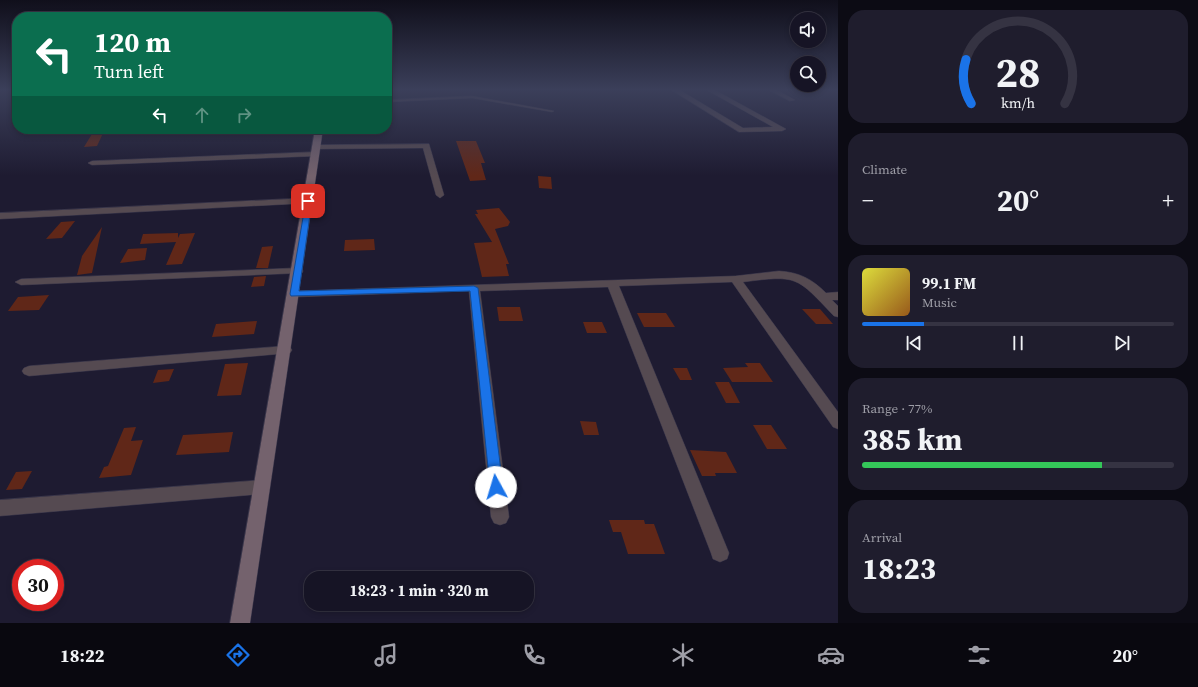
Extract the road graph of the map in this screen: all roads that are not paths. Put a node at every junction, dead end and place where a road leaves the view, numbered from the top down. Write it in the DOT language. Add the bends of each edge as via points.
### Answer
graph roads {
  1 [pos="722,118"];
  2 [pos="762,118"];
  3 [pos="318,134"];
  4 [pos="316,150"];
  5 [pos="92,163"];
  6 [pos="440,195"];
  7 [pos="308,201"];
  8 [pos="0,216"];
  9 [pos="298,270"];
  10 [pos="735,279"];
  11 [pos="21,282"];
  12 [pos="612,283"];
  13 [pos="474,288"];
  14 [pos="294,294"];
  15 [pos="838,296"];
  16 [pos="823,297"];
  17 [pos="838,313"];
  18 [pos="285,350"];
  19 [pos="28,371"];
  20 [pos="838,423"];
  21 [pos="262,487"];
  22 [pos="0,508"];
  23 [pos="500,517"];
  24 [pos="720,554"];
  25 [pos="240,623"];
  1 -- 2 [label="street" via="742,130 782,129"];
  3 -- 4 [label="main road"];
  4 -- 5 [label="street"];
  4 -- 6 [label="street" via="426,146"];
  4 -- 7 [label="main road"];
  7 -- 8 [label="street"];
  7 -- 9 [label="main road"];
  9 -- 11 [label="street"];
  9 -- 14 [label="main road"];
  10 -- 12 [label="street"];
  10 -- 16 [label="street" via="784,274 794,276 802,279"];
  10 -- 20 [label="street"];
  12 -- 13 [label="street"];
  12 -- 24 [label="street"];
  13 -- 14 [label="street"];
  13 -- 23 [label="street"];
  14 -- 18 [label="main road"];
  15 -- 16 [label="street"];
  16 -- 17 [label="street"];
  18 -- 19 [label="street"];
  18 -- 21 [label="main road"];
  21 -- 22 [label="street"];
  21 -- 25 [label="main road"];
}
